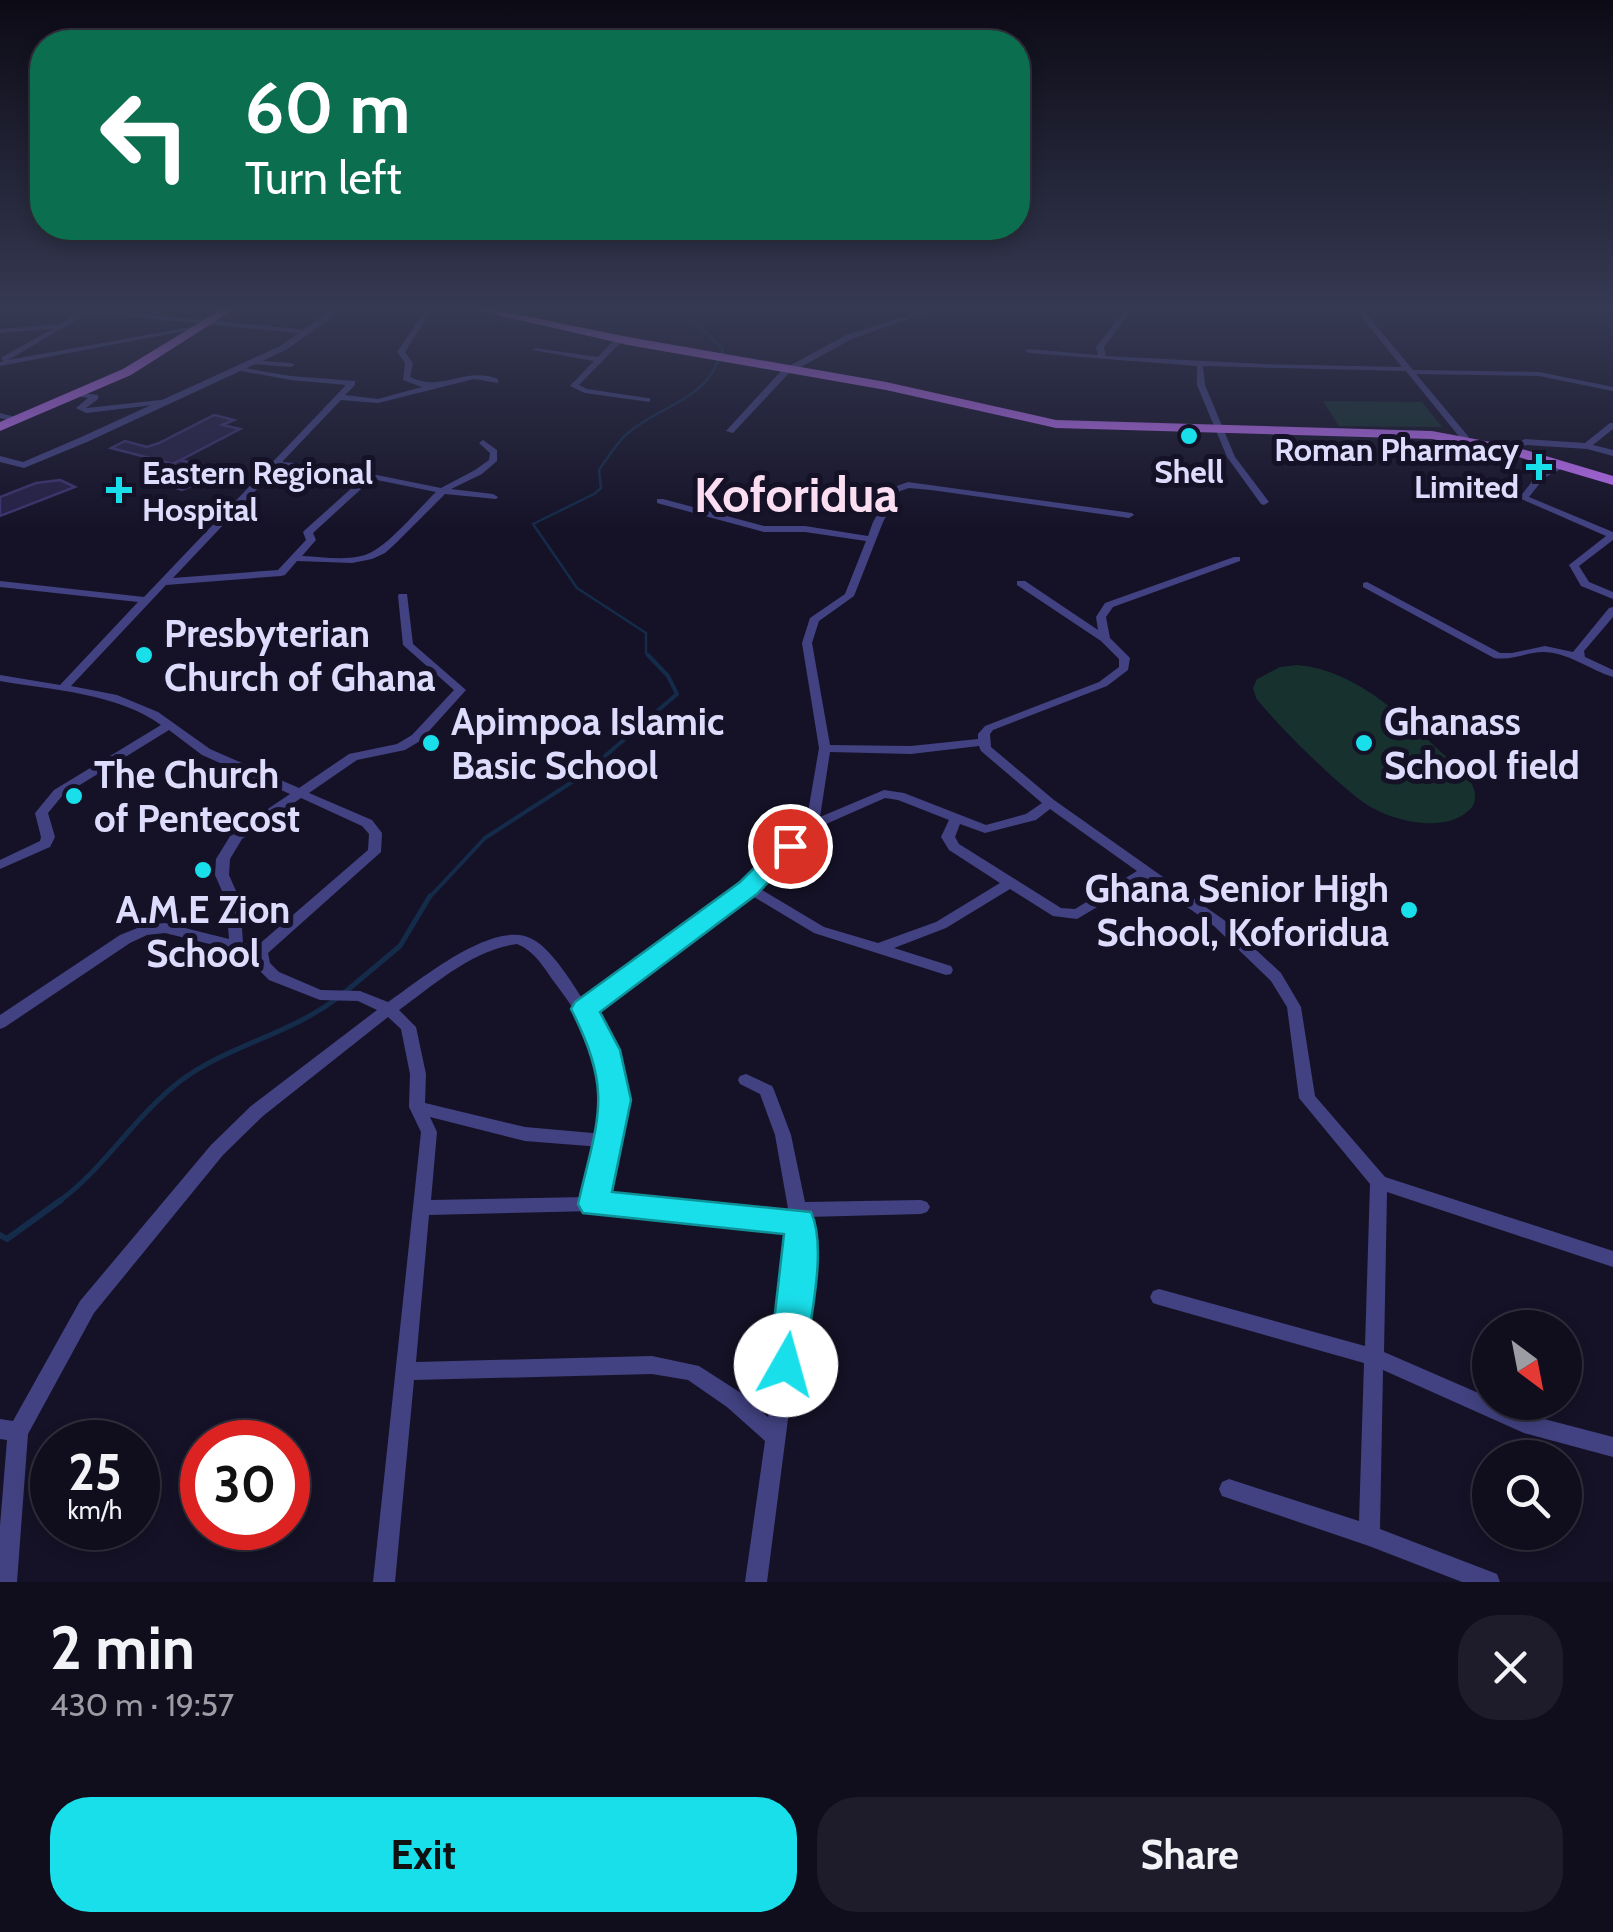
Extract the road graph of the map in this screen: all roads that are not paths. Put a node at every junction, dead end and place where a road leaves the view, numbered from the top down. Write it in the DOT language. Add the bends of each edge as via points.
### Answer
graph roads {
  1 [pos="101,384"];
  2 [pos="208,384"];
  3 [pos="351,384"];
  4 [pos="422,384"];
  5 [pos="444,384"];
  6 [pos="579,384"];
  7 [pos="774,384"];
  8 [pos="867,384"];
  9 [pos="1201,384"];
  10 [pos="1420,384"];
  11 [pos="1587,384"];
  12 [pos="430,387"];
  13 [pos="1613,389"];
  14 [pos="78,394"];
  15 [pos="339,396"];
  16 [pos="172,400"];
  17 [pos="646,400"];
  18 [pos="0,415"];
  19 [pos="16,420"];
  20 [pos="1613,425"];
  21 [pos="0,427"];
  22 [pos="1223,430"];
  23 [pos="730,431"];
  24 [pos="1465,438"];
  25 [pos="482,443"];
  26 [pos="1587,446"];
  27 [pos="1507,448"];
  28 [pos="1613,453"];
  29 [pos="0,458"];
  30 [pos="278,464"];
  31 [pos="1562,465"];
  32 [pos="369,476"];
  33 [pos="1613,481"];
  34 [pos="444,489"];
  35 [pos="493,497"];
  36 [pos="660,501"];
  37 [pos="1264,502"];
  38 [pos="1129,515"];
  39 [pos="1613,535"];
  40 [pos="870,539"];
  41 [pos="296,558"];
  42 [pos="1236,559"];
  43 [pos="162,582"];
  44 [pos="1021,583"];
  45 [pos="0,584"];
  46 [pos="1367,585"];
  47 [pos="404,596"];
  48 [pos="1613,596"];
  49 [pos="144,600"];
  50 [pos="1613,610"];
  51 [pos="1105,639"];
  52 [pos="1580,658"];
  53 [pos="1613,674"];
  54 [pos="0,678"];
  55 [pos="63,688"];
  56 [pos="169,725"];
  57 [pos="982,742"];
  58 [pos="825,748"];
  59 [pos="300,792"];
  60 [pos="1050,803"];
  61 [pos="955,820"];
  62 [pos="812,825"];
  63 [pos="0,865"];
  64 [pos="1146,872"];
  65 [pos="1008,884"];
  66 [pos="748,888"];
  67 [pos="236,944"];
  68 [pos="878,948"];
  69 [pos="260,952"];
  70 [pos="946,970"];
  71 [pos="389,1009"];
  72 [pos="584,1009"];
  73 [pos="0,1023"];
  74 [pos="746,1080"];
  75 [pos="417,1107"];
  76 [pos="608,1142"];
  77 [pos="1379,1182"];
  78 [pos="594,1204"];
  79 [pos="422,1208"];
  80 [pos="921,1208"];
  81 [pos="799,1216"];
  82 [pos="1613,1259"];
  83 [pos="1160,1297"];
  84 [pos="1377,1358"];
  85 [pos="406,1371"];
  86 [pos="9,1431"];
  87 [pos="777,1438"];
  88 [pos="1613,1446"];
  89 [pos="1229,1489"];
  90 [pos="1369,1535"];
  91 [pos="6,1582"];
  92 [pos="384,1582"];
  93 [pos="756,1582"];
  94 [pos="1489,1582"];
  1 -- 14 [label="main road"];
  2 -- 16 [label="street"];
  3 -- 15 [label="street"];
  4 -- 12 [label="street"];
  5 -- 12 [label="street"];
  6 -- 17 [label="street" via="576,388"];
  7 -- 23 [label="street"];
  8 -- 22 [label="main road" via="1056,424"];
  9 -- 22 [label="street"];
  10 -- 24 [label="street"];
  11 -- 13 [label="street"];
  12 -- 15 [label="street" via="378,401"];
  14 -- 16 [label="street" via="95,397 80,408 86,410"];
  14 -- 19 [label="main road"];
  15 -- 30 [label="street"];
  16 -- 29 [label="street" via="24,464"];
  18 -- 19 [label="street"];
  19 -- 21 [label="main road"];
  20 -- 26 [label="street"];
  22 -- 24 [label="main road"];
  22 -- 37 [label="street" via="1231,458"];
  24 -- 27 [label="main road"];
  25 -- 34 [label="street" via="494,452 493,461 469,481"];
  26 -- 27 [label="street" via="1525,442"];
  26 -- 28 [label="street"];
  27 -- 31 [label="main road"];
  30 -- 32 [label="street"];
  30 -- 43 [label="street"];
  31 -- 33 [label="main road"];
  31 -- 39 [label="street" via="1541,476 1524,498"];
  32 -- 34 [label="street"];
  32 -- 41 [label="street" via="308,532 311,540"];
  34 -- 35 [label="street"];
  34 -- 41 [label="street" via="378,557"];
  36 -- 40 [label="street" via="764,529"];
  38 -- 40 [label="street" via="908,484 897,490"];
  39 -- 48 [label="street" via="1574,564 1585,584"];
  40 -- 58 [label="street" via="849,596 821,613 807,644"];
  41 -- 43 [label="street" via="276,576"];
  42 -- 51 [label="street" via="1108,604"];
  43 -- 49 [label="street"];
  44 -- 51 [label="street"];
  45 -- 49 [label="street"];
  46 -- 52 [label="street" via="1498,656 1544,649"];
  47 -- 59 [label="street" via="408,644 460,690 416,738 354,757"];
  49 -- 55 [label="street"];
  50 -- 52 [label="street" via="1578,651"];
  51 -- 57 [label="street" via="1124,658 1119,675 989,728"];
  52 -- 53 [label="street"];
  54 -- 55 [label="street"];
  55 -- 56 [label="street" via="113,697"];
  56 -- 59 [label="street" via="206,752"];
  56 -- 63 [label="street" via="58,793 41,813 45,844"];
  57 -- 58 [label="street"];
  57 -- 60 [label="street"];
  58 -- 62 [label="street"];
  59 -- 67 [label="street" via="236,836 223,859"];
  59 -- 69 [label="street" via="367,823 377,841 374,852"];
  60 -- 61 [label="street" via="1030,817 985,829"];
  60 -- 64 [label="street"];
  61 -- 62 [label="street" via="884,794"];
  61 -- 65 [label="street" via="950,842"];
  62 -- 66 [label="street"];
  64 -- 65 [label="street" via="1077,914 1058,913"];
  64 -- 77 [label="street" via="1248,947 1276,977 1294,1007 1307,1098"];
  65 -- 68 [label="street" via="941,925"];
  66 -- 68 [label="street" via="818,930"];
  66 -- 72 [label="street"];
  67 -- 69 [label="street"];
  67 -- 73 [label="street" via="165,928 144,930"];
  68 -- 70 [label="street"];
  69 -- 71 [label="street" via="274,976 320,995 360,996"];
  71 -- 72 [label="street" via="468,956 517,939 538,951"];
  71 -- 75 [label="street" via="408,1027"];
  71 -- 86 [label="street" via="257,1111 218,1150 88,1307"];
  72 -- 76 [label="street" via="606,1050 616,1100"];
  74 -- 81 [label="street" via="766,1090 783,1135"];
  75 -- 76 [label="street" via="525,1134"];
  75 -- 79 [label="street" via="430,1132"];
  76 -- 78 [label="street"];
  77 -- 82 [label="street"];
  77 -- 84 [label="street"];
  78 -- 79 [label="street"];
  78 -- 81 [label="street"];
  79 -- 85 [label="street"];
  80 -- 81 [label="street"];
  81 -- 87 [label="street"];
  83 -- 84 [label="street"];
  84 -- 88 [label="street" via="1524,1423"];
  84 -- 90 [label="street"];
  85 -- 87 [label="street" via="652,1364 692,1372"];
  85 -- 92 [label="street"];
  86 -- 91 [label="street"];
  87 -- 93 [label="street"];
  89 -- 90 [label="street"];
  90 -- 94 [label="street"];
}
